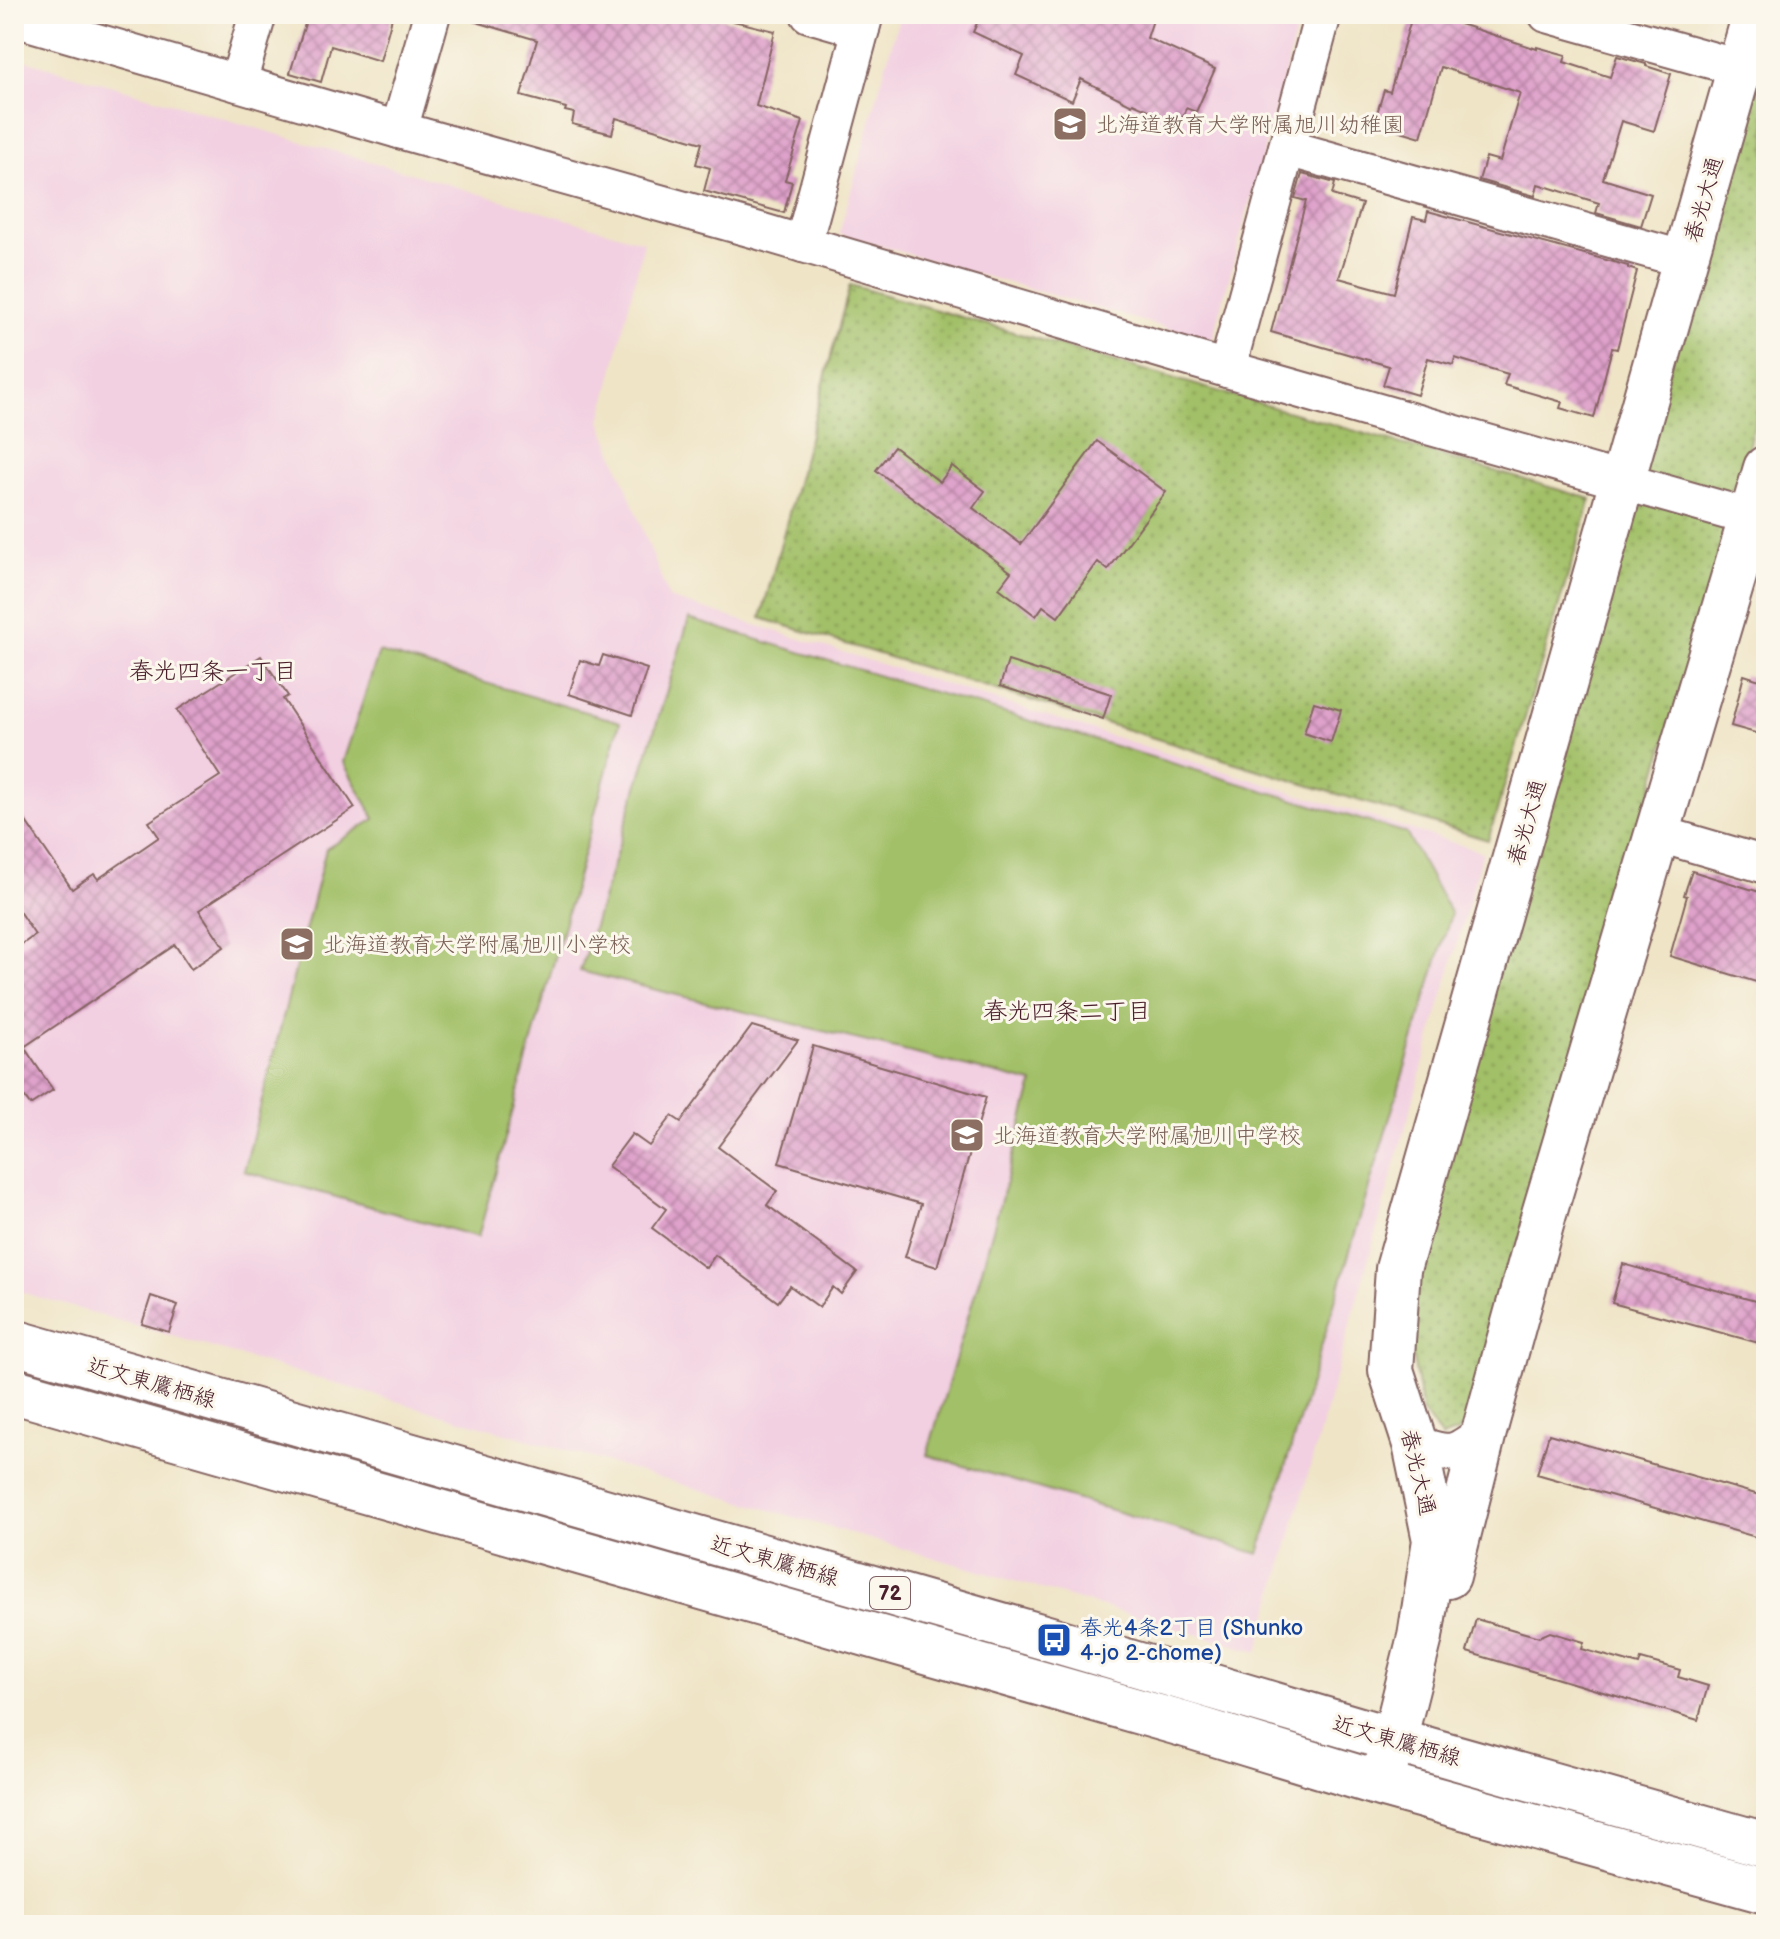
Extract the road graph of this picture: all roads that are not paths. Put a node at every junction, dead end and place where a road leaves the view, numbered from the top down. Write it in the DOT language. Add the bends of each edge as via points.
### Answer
graph roads {
  1 [pos="258,14"];
  2 [pos="432,14"];
  3 [pos="809,14"];
  4 [pos="1323,14"];
  5 [pos="1547,14"];
  6 [pos="1755,14"];
  7 [pos="14,18"];
  8 [pos="863,22"];
  9 [pos="1739,68"];
  10 [pos="238,83"];
  11 [pos="399,130"];
  12 [pos="1287,148"];
  13 [pos="803,244"];
  14 [pos="1686,260"];
  15 [pos="1227,369"];
  16 [pos="1766,468"];
  17 [pos="1623,482"];
  18 [pos="1759,520"];
  19 [pos="1656,833"];
  20 [pos="1766,865"];
  21 [pos="14,1342"];
  22 [pos="14,1391"];
  23 [pos="1484,1432"];
  24 [pos="1415,1444"];
  25 [pos="1420,1637"];
  26 [pos="1394,1740"];
  27 [pos="1380,1784"];
  28 [pos="1766,1845"];
  29 [pos="1766,1891"];
  1 -- 10 [label="street"];
  2 -- 11 [label="street"];
  3 -- 8 [label="street"];
  4 -- 12 [label="street"];
  5 -- 9 [label="street"];
  6 -- 9 [label="main road, 春光大通"];
  7 -- 10 [label="street"];
  8 -- 13 [label="street"];
  9 -- 14 [label="main road, 春光大通"];
  10 -- 11 [label="street"];
  11 -- 13 [label="street"];
  12 -- 14 [label="street"];
  12 -- 15 [label="street"];
  13 -- 15 [label="street"];
  14 -- 17 [label="main road, 春光大通"];
  15 -- 17 [label="street"];
  16 -- 18 [label="main road, 春光大通"];
  17 -- 18 [label="street"];
  17 -- 24 [label="main road, 春光大通" via="1398,1269 1391,1370"];
  18 -- 19 [label="main road, 春光大通"];
  19 -- 20 [label="street"];
  19 -- 23 [label="main road, 春光大通"];
  21 -- 26 [label="main road, 近文東鷹栖線 / 72"];
  22 -- 27 [label="main road, 近文東鷹栖線 / 72"];
  23 -- 24 [label="street" via="1462,1449 1442,1453"];
  23 -- 25 [label="main road, 春光大通" via="1448,1575"];
  24 -- 25 [label="main road, 春光大通" via="1435,1540"];
  25 -- 26 [label="main road, 春光大通"];
  26 -- 27 [label="main road, 春光大通"];
  26 -- 28 [label="main road, 近文東鷹栖線 / 72"];
  27 -- 29 [label="main road, 近文東鷹栖線 / 72"];
}
